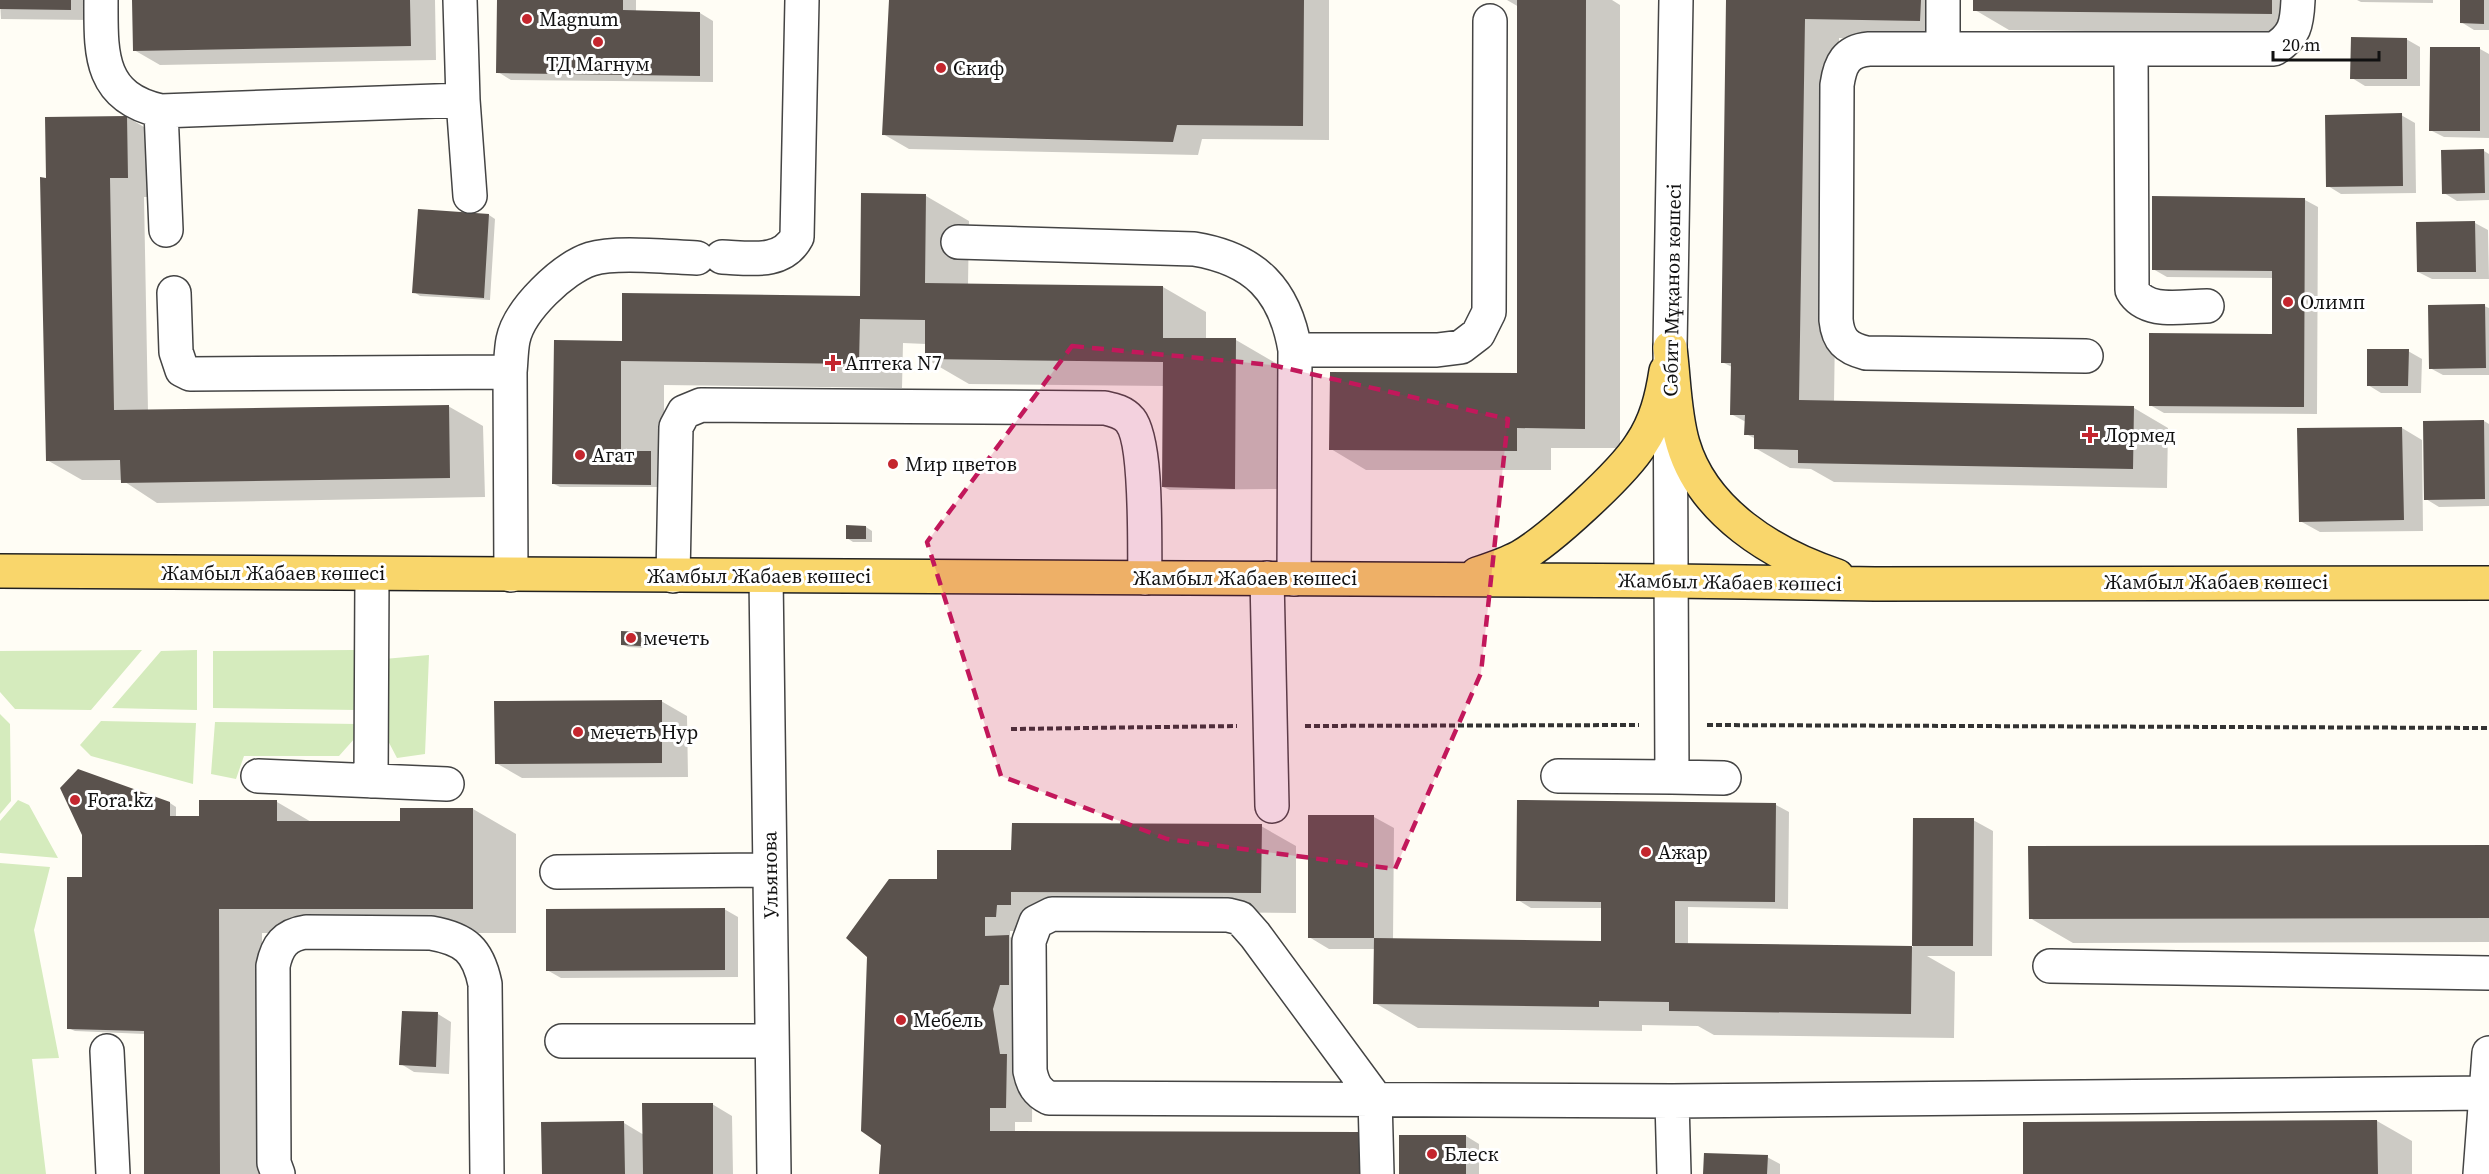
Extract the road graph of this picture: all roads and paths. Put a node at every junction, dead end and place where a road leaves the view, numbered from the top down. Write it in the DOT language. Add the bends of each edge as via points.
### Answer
graph roads {
  1 [pos="101,0"];
  2 [pos="460,0"];
  3 [pos="802,0"];
  4 [pos="1676,0"];
  5 [pos="1943,0"];
  6 [pos="2298,0"];
  7 [pos="1490,21"];
  8 [pos="1943,49"];
  9 [pos="2131,50"];
  10 [pos="463,100"];
  11 [pos="161,111"];
  12 [pos="470,196"];
  13 [pos="166,230"];
  14 [pos="958,242"];
  15 [pos="174,293"];
  16 [pos="2207,306"];
  17 [pos="1670,348"];
  18 [pos="1295,350"];
  19 [pos="2086,356"];
  20 [pos="510,372"];
  21 [pos="0,571"];
  22 [pos="372,574"];
  23 [pos="511,575"];
  24 [pos="673,576"];
  25 [pos="766,576"];
  26 [pos="1145,578"];
  27 [pos="1280,578"];
  28 [pos="1459,580"];
  29 [pos="1673,581"];
  30 [pos="2489,583"];
  31 [pos="1875,584"];
  32 [pos="1672,725"];
  33 [pos="1271,726"];
  34 [pos="2489,728"];
  35 [pos="1011,729"];
  36 [pos="258,776"];
  37 [pos="1558,776"];
  38 [pos="1672,777"];
  39 [pos="1724,777"];
  40 [pos="371,781"];
  41 [pos="447,784"];
  42 [pos="1272,806"];
  43 [pos="770,870"];
  44 [pos="556,872"];
  45 [pos="2050,966"];
  46 [pos="2489,973"];
  47 [pos="562,1041"];
  48 [pos="772,1041"];
  49 [pos="107,1051"];
  50 [pos="2489,1053"];
  51 [pos="2487,1093"];
  52 [pos="1375,1098"];
  53 [pos="1672,1101"];
  54 [pos="114,1174"];
  55 [pos="278,1174"];
  56 [pos="487,1174"];
  57 [pos="774,1174"];
  58 [pos="1377,1174"];
  59 [pos="1674,1174"];
  60 [pos="2480,1174"];
  1 -- 11 [label="street" via="103,62 110,78 134,102"];
  2 -- 10 [label="street"];
  3 -- 20 [label="street" via="797,237 792,246 778,256 610,257 575,266 544,292 519,326 513,339"];
  4 -- 17 [label="street, Сәбит Мұқанов көшесі"];
  5 -- 8 [label="street"];
  6 -- 9 [label="street" via="2297,28 2274,49"];
  7 -- 18 [label="street" via="1491,298 1478,334 1461,347 1437,350"];
  8 -- 9 [label="street"];
  8 -- 19 [label="street" via="1856,50 1839,69 1837,333 1843,343 1866,353"];
  9 -- 16 [label="street" via="2132,290 2148,306"];
  10 -- 11 [label="street"];
  10 -- 12 [label="street"];
  11 -- 13 [label="street"];
  14 -- 18 [label="street" via="1215,252 1239,262 1281,301"];
  15 -- 20 [label="street" via="176,352 182,370 190,374"];
  17 -- 28 [label="main road" via="1653,421 1641,445 1623,467 1539,544 1500,567"];
  17 -- 29 [label="street, Сәбит Мұқанов көшесі"];
  17 -- 31 [label="main road" via="1683,442 1698,477 1723,509 1748,531 1794,559 1846,579"];
  18 -- 27 [label="street"];
  20 -- 23 [label="street"];
  21 -- 22 [label="main road, Жамбыл Жабаев көшесі"];
  22 -- 23 [label="main road, Жамбыл Жабаев көшесі"];
  22 -- 40 [label="street"];
  23 -- 24 [label="main road, Жамбыл Жабаев көшесі"];
  24 -- 25 [label="main road, Жамбыл Жабаев көшесі"];
  24 -- 26 [label="street" via="676,427 684,412 713,405 1118,411 1130,420 1140,448"];
  25 -- 26 [label="main road, Жамбыл Жабаев көшесі"];
  25 -- 43 [label="street, Ульянова"];
  26 -- 27 [label="main road, Жамбыл Жабаев көшесі"];
  27 -- 28 [label="main road, Жамбыл Жабаев көшесі"];
  27 -- 33 [label="street"];
  28 -- 29 [label="main road, Жамбыл Жабаев көшесі"];
  29 -- 31 [label="main road, Жамбыл Жабаев көшесі"];
  29 -- 32 [label="street, Сәбит Мұқанов көшесі"];
  30 -- 31 [label="main road, Жамбыл Жабаев көшесі"];
  32 -- 33 [label="path"];
  32 -- 34 [label="path"];
  32 -- 38 [label="street, Сәбит Мұқанов көшесі"];
  33 -- 35 [label="path"];
  33 -- 42 [label="street"];
  36 -- 40 [label="street"];
  37 -- 38 [label="street"];
  38 -- 39 [label="street"];
  40 -- 41 [label="street"];
  43 -- 44 [label="street"];
  43 -- 48 [label="street, Ульянова"];
  45 -- 46 [label="street"];
  47 -- 48 [label="street"];
  48 -- 57 [label="street, Ульянова"];
  49 -- 54 [label="street"];
  50 -- 51 [label="street"];
  51 -- 53 [label="street"];
  51 -- 60 [label="street"];
  52 -- 52 [label="street" via="1240,918 1215,914 1052,914 1036,922 1031,930 1030,1071 1039,1093 1062,1099"];
  52 -- 53 [label="street"];
  52 -- 58 [label="street"];
  53 -- 59 [label="street"];
  55 -- 56 [label="street" via="274,1163 273,966 282,942 292,934 306,932 431,933 448,936 469,947 481,964 485,984"];
}
